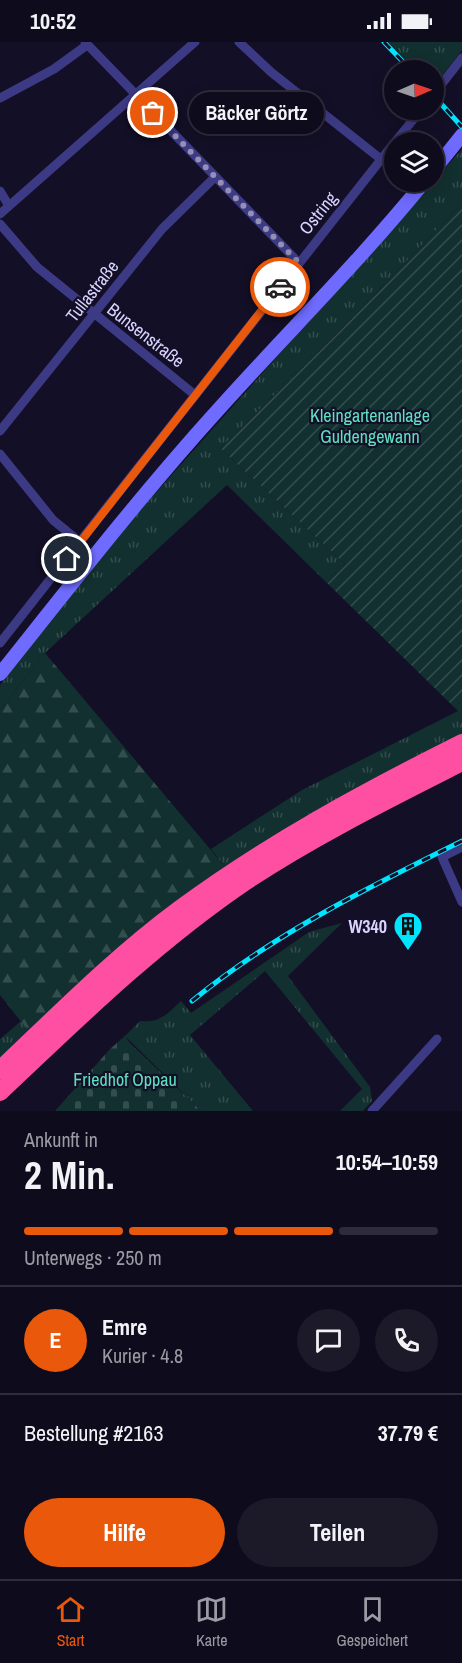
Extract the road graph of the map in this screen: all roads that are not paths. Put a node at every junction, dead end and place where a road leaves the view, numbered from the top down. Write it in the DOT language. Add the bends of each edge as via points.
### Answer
graph roads {
  1 [pos="195,42"];
  2 [pos="239,42"];
  3 [pos="86,43"];
  4 [pos="462,58"];
  5 [pos="444,81"];
  6 [pos="135,95"];
  7 [pos="0,98"];
  8 [pos="413,120"];
  9 [pos="404,132"];
  10 [pos="460,138"];
  11 [pos="384,157"];
  12 [pos="444,158"];
  13 [pos="382,160"];
  14 [pos="215,177"];
  15 [pos="0,191"];
  16 [pos="415,192"];
  17 [pos="9,206"];
  18 [pos="0,214"];
  19 [pos="0,224"];
  20 [pos="299,263"];
  21 [pos="93,315"];
  22 [pos="195,395"];
  23 [pos="0,431"];
  24 [pos="0,454"];
  25 [pos="80,542"];
  26 [pos="0,643"];
  27 [pos="0,674"];
  28 [pos="462,743"];
  29 [pos="462,762"];
  30 [pos="462,847"];
  31 [pos="462,902"];
  32 [pos="437,1039"];
  33 [pos="0,1070"];
  34 [pos="0,1092"];
  35 [pos="372,1111"];
  1 -- 6 [label="street"];
  2 -- 13 [label="street"];
  3 -- 6 [label="street"];
  3 -- 7 [label="street" via="54,69"];
  4 -- 5 [label="street"];
  6 -- 14 [label="street"];
  6 -- 17 [label="street"];
  8 -- 9 [label="street, Ostring"];
  10 -- 12 [label="street"];
  11 -- 13 [label="street, Ostring"];
  13 -- 20 [label="street, Ostring"];
  14 -- 20 [label="street"];
  14 -- 21 [label="street, Tullastraße" via="162,229"];
  15 -- 17 [label="street"];
  16 -- 27 [label="street" via="217,411 97,551"];
  17 -- 18 [label="street"];
  19 -- 21 [label="street, Bunsenstraße" via="27,258"];
  20 -- 22 [label="street, Ostring"];
  21 -- 22 [label="street, Bunsenstraße"];
  21 -- 23 [label="street, Tullastraße"];
  22 -- 25 [label="street, Ostring"];
  24 -- 25 [label="street" via="53,520"];
  25 -- 26 [label="street, Ostring"];
  28 -- 33 [label="highway" via="344,804 236,869 118,960"];
  29 -- 34 [label="highway" via="309,843 238,887 129,971"];
  30 -- 31 [label="street" via="442,857"];
  32 -- 35 [label="street"];
}
